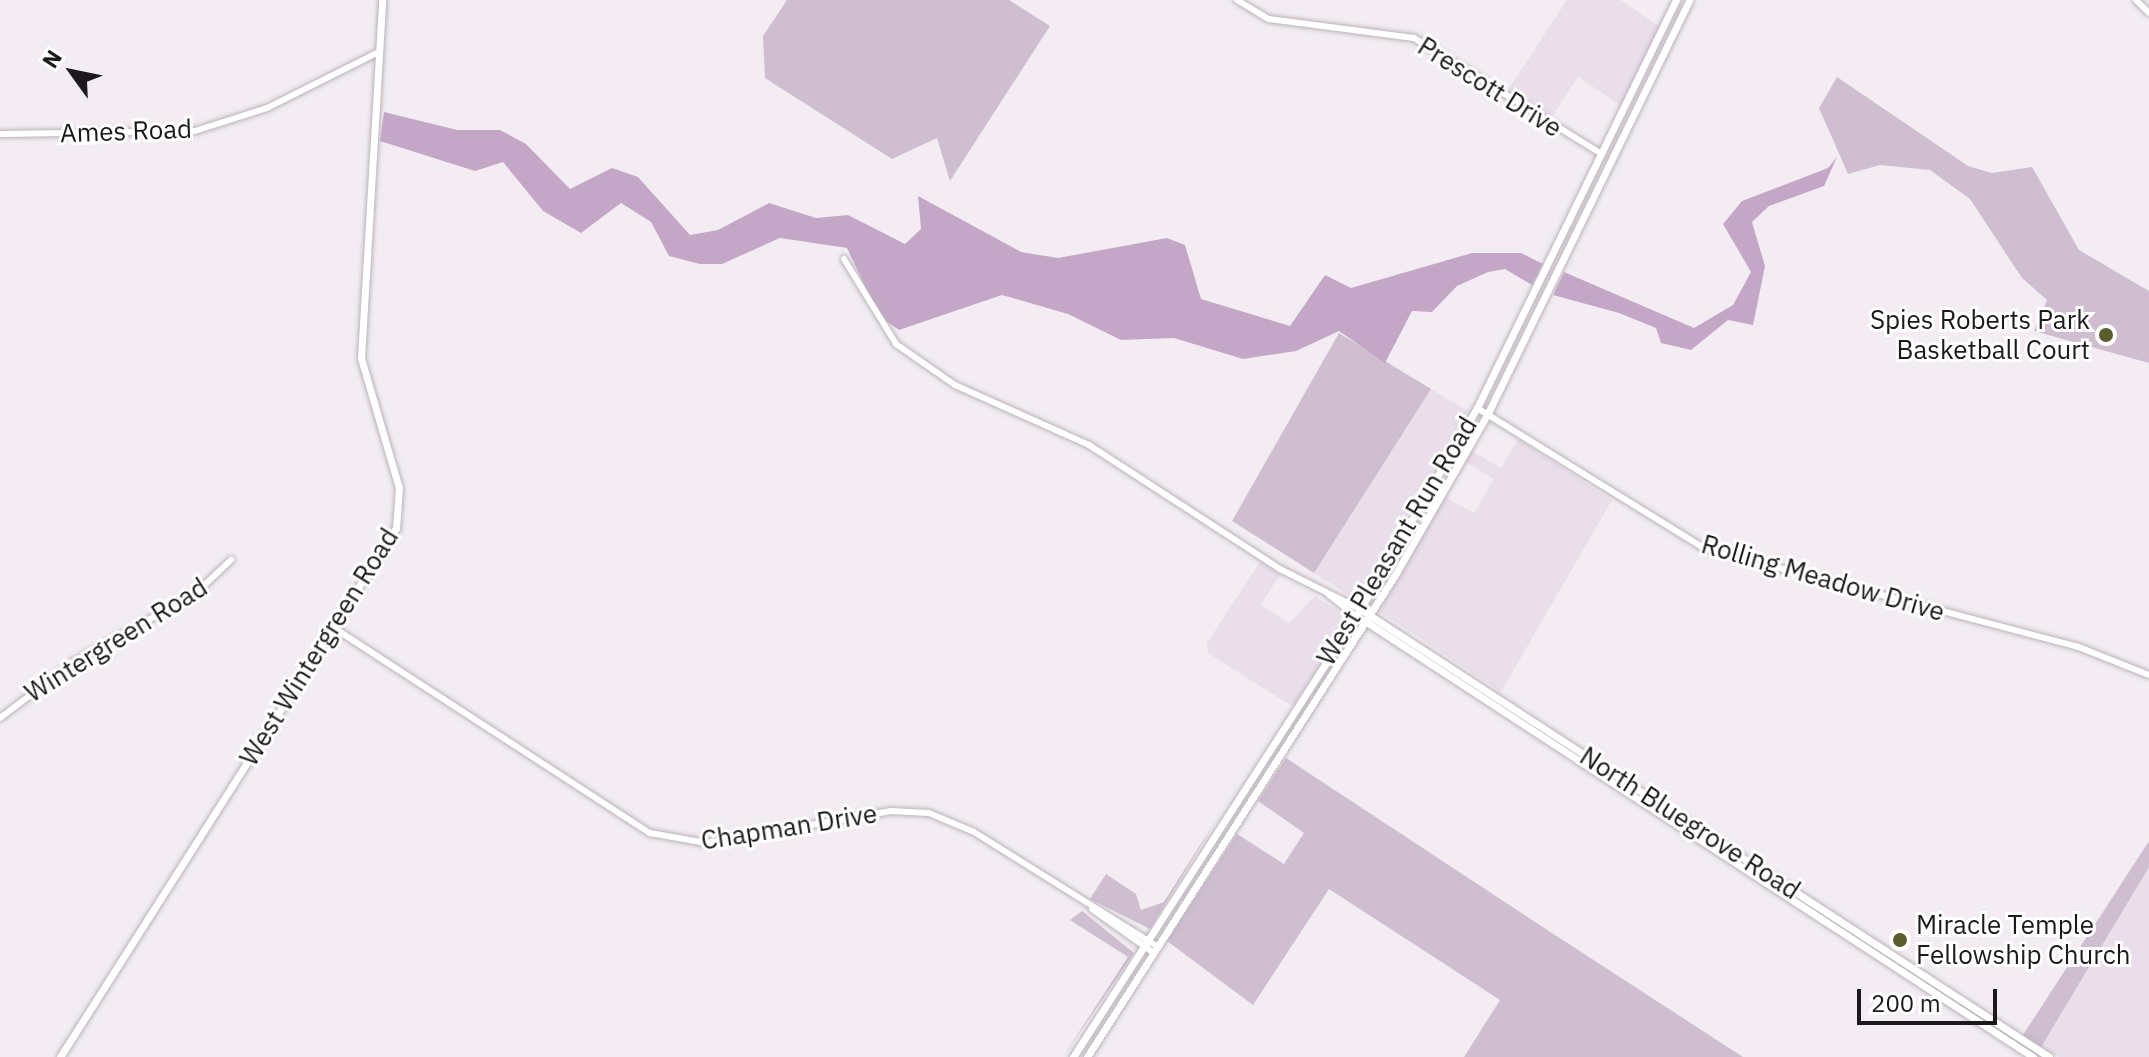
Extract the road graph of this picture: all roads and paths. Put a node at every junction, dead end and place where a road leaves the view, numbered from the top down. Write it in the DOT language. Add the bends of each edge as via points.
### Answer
graph roads {
  1 [pos="382,0"];
  2 [pos="1237,0"];
  3 [pos="1676,0"];
  4 [pos="1689,0"];
  5 [pos="2136,0"];
  6 [pos="2149,13"];
  7 [pos="379,52"];
  8 [pos="1645,65"];
  9 [pos="1655,70"];
  10 [pos="0,134"];
  11 [pos="1602,154"];
  12 [pos="1614,159"];
  13 [pos="1564,234"];
  14 [pos="1574,239"];
  15 [pos="844,259"];
  16 [pos="1477,408"];
  17 [pos="1488,413"];
  18 [pos="1404,530"];
  19 [pos="1417,537"];
  20 [pos="231,560"];
  21 [pos="1358,612"];
  22 [pos="1368,618"];
  23 [pos="334,628"];
  24 [pos="1446,669"];
  25 [pos="2149,675"];
  26 [pos="1310,687"];
  27 [pos="1320,694"];
  28 [pos="0,718"];
  29 [pos="1225,820"];
  30 [pos="1235,827"];
  31 [pos="1146,943"];
  32 [pos="1156,950"];
  33 [pos="1096,1020"];
  34 [pos="1106,1027"];
  35 [pos="60,1057"];
  36 [pos="1073,1057"];
  37 [pos="1087,1057"];
  38 [pos="2033,1057"];
  39 [pos="2049,1057"];
  1 -- 7 [label="main road, West Wintergreen Road"];
  2 -- 11 [label="street, Prescott Drive" via="1269,19 1414,38"];
  3 -- 8 [label="main road, West Pleasant Run Road"];
  4 -- 9 [label="main road, West Pleasant Run Road"];
  5 -- 6 [label="street"];
  7 -- 10 [label="street, Ames Road" via="267,108 195,131"];
  7 -- 23 [label="main road, West Wintergreen Road" via="361,358 400,512"];
  8 -- 9 [label="main road"];
  8 -- 11 [label="main road, West Pleasant Run Road"];
  9 -- 12 [label="main road, West Pleasant Run Road"];
  11 -- 12 [label="main road"];
  11 -- 13 [label="main road, West Pleasant Run Road"];
  12 -- 14 [label="main road, West Pleasant Run Road"];
  13 -- 14 [label="main road"];
  13 -- 16 [label="main road, West Pleasant Run Road"];
  14 -- 17 [label="main road, West Pleasant Run Road"];
  15 -- 21 [label="street, North Bluegrove Road" via="871,313 911,354 970,395 1077,439"];
  16 -- 17 [label="street, Rolling Meadow Drive"];
  16 -- 18 [label="main road, West Pleasant Run Road"];
  17 -- 19 [label="main road, West Pleasant Run Road"];
  17 -- 25 [label="street, Rolling Meadow Drive" via="1704,548 2076,646"];
  18 -- 19 [label="main road"];
  18 -- 21 [label="main road, West Pleasant Run Road"];
  19 -- 22 [label="main road, West Pleasant Run Road"];
  20 -- 28 [label="street, Wintergreen Road" via="195,594 75,661"];
  21 -- 22 [label="main road, North Bluegrove Road"];
  21 -- 26 [label="main road, West Pleasant Run Road"];
  22 -- 24 [label="main road, North Bluegrove Road"];
  22 -- 27 [label="main road, West Pleasant Run Road"];
  23 -- 31 [label="street, Chapman Drive" via="650,833 730,841 921,811 967,828"];
  23 -- 35 [label="main road, West Wintergreen Road"];
  24 -- 38 [label="main road, North Bluegrove Road"];
  24 -- 39 [label="main road, North Bluegrove Road"];
  26 -- 27 [label="main road"];
  26 -- 29 [label="main road, West Pleasant Run Road"];
  27 -- 30 [label="main road, West Pleasant Run Road"];
  29 -- 30 [label="main road"];
  29 -- 31 [label="main road, West Pleasant Run Road"];
  30 -- 32 [label="main road, West Pleasant Run Road"];
  31 -- 32 [label="street, Chapman Drive"];
  31 -- 33 [label="main road, West Pleasant Run Road"];
  32 -- 34 [label="main road, West Pleasant Run Road"];
  33 -- 34 [label="main road"];
  33 -- 36 [label="main road, West Pleasant Run Road"];
  34 -- 37 [label="main road, West Pleasant Run Road"];
}
